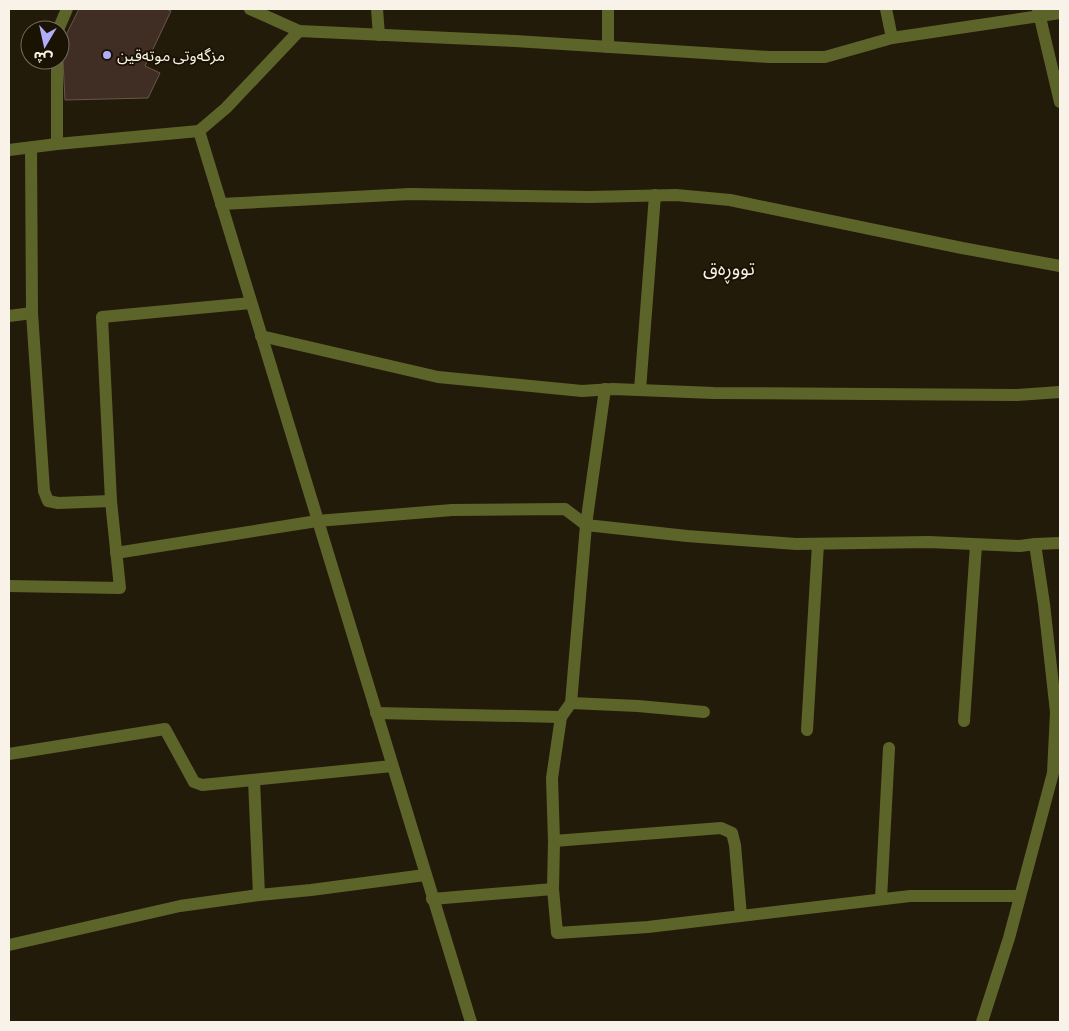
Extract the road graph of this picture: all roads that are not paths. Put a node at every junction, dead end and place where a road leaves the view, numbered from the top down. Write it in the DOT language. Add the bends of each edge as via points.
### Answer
graph roads {
  1 [pos="250,9"];
  2 [pos="377,9"];
  3 [pos="608,9"];
  4 [pos="886,9"];
  5 [pos="1038,13"];
  6 [pos="1060,13"];
  7 [pos="299,32"];
  8 [pos="379,35"];
  9 [pos="892,38"];
  10 [pos="608,46"];
  11 [pos="57,70"];
  12 [pos="1060,102"];
  13 [pos="199,132"];
  14 [pos="57,144"];
  15 [pos="31,148"];
  16 [pos="9,150"];
  17 [pos="654,195"];
  18 [pos="221,204"];
  19 [pos="1060,266"];
  20 [pos="251,304"];
  21 [pos="32,313"];
  22 [pos="9,316"];
  23 [pos="261,336"];
  24 [pos="605,389"];
  25 [pos="640,390"];
  26 [pos="1060,392"];
  27 [pos="111,501"];
  28 [pos="317,522"];
  29 [pos="586,525"];
  30 [pos="1060,543"];
  31 [pos="818,544"];
  32 [pos="976,544"];
  33 [pos="1035,544"];
  34 [pos="116,553"];
  35 [pos="9,586"];
  36 [pos="571,704"];
  37 [pos="704,712"];
  38 [pos="376,713"];
  39 [pos="560,717"];
  40 [pos="964,721"];
  41 [pos="807,730"];
  42 [pos="889,748"];
  43 [pos="9,754"];
  44 [pos="392,766"];
  45 [pos="254,780"];
  46 [pos="554,841"];
  47 [pos="425,875"];
  48 [pos="553,890"];
  49 [pos="258,895"];
  50 [pos="1020,896"];
  51 [pos="432,899"];
  52 [pos="881,899"];
  53 [pos="741,916"];
  54 [pos="9,945"];
  55 [pos="471,1022"];
  56 [pos="982,1022"];
  1 -- 7 [label="street"];
  2 -- 8 [label="street"];
  3 -- 10 [label="street"];
  4 -- 9 [label="street"];
  5 -- 6 [label="street"];
  5 -- 9 [label="street"];
  5 -- 12 [label="street"];
  7 -- 8 [label="street"];
  7 -- 13 [label="street"];
  8 -- 10 [label="street"];
  9 -- 10 [label="street" via="825,57 769,57"];
  11 -- 14 [label="street"];
  13 -- 14 [label="street"];
  13 -- 18 [label="street"];
  14 -- 15 [label="street"];
  15 -- 16 [label="street"];
  15 -- 21 [label="street"];
  17 -- 18 [label="street" via="410,194"];
  17 -- 19 [label="street" via="730,200"];
  17 -- 25 [label="street"];
  18 -- 20 [label="street"];
  20 -- 23 [label="street"];
  20 -- 27 [label="street" via="102,317"];
  21 -- 22 [label="street"];
  21 -- 27 [label="street" via="44,491 48,501"];
  23 -- 24 [label="street" via="438,377 582,391"];
  23 -- 28 [label="street"];
  24 -- 25 [label="street"];
  24 -- 29 [label="street"];
  25 -- 26 [label="street" via="714,394 1017,395"];
  27 -- 34 [label="street"];
  28 -- 29 [label="street" via="452,510 565,509"];
  28 -- 34 [label="street"];
  28 -- 38 [label="street"];
  29 -- 31 [label="street" via="687,536"];
  29 -- 36 [label="street"];
  30 -- 33 [label="street"];
  31 -- 32 [label="street"];
  31 -- 41 [label="street"];
  32 -- 33 [label="street"];
  32 -- 40 [label="street"];
  33 -- 50 [label="street" via="1056,712 1053,773"];
  34 -- 35 [label="street" via="120,588"];
  36 -- 37 [label="street"];
  36 -- 39 [label="street"];
  38 -- 39 [label="street"];
  38 -- 44 [label="street"];
  39 -- 46 [label="street" via="552,778"];
  42 -- 52 [label="street"];
  43 -- 45 [label="street" via="165,729 194,782 202,785"];
  44 -- 45 [label="street"];
  44 -- 47 [label="street"];
  45 -- 49 [label="street"];
  46 -- 48 [label="street"];
  46 -- 53 [label="street" via="721,828 732,833 735,845"];
  47 -- 49 [label="street"];
  47 -- 51 [label="street"];
  48 -- 51 [label="street"];
  48 -- 53 [label="street" via="557,933"];
  49 -- 54 [label="street" via="180,906"];
  50 -- 52 [label="street"];
  50 -- 56 [label="street"];
  51 -- 55 [label="street"];
  52 -- 53 [label="street"];
}
